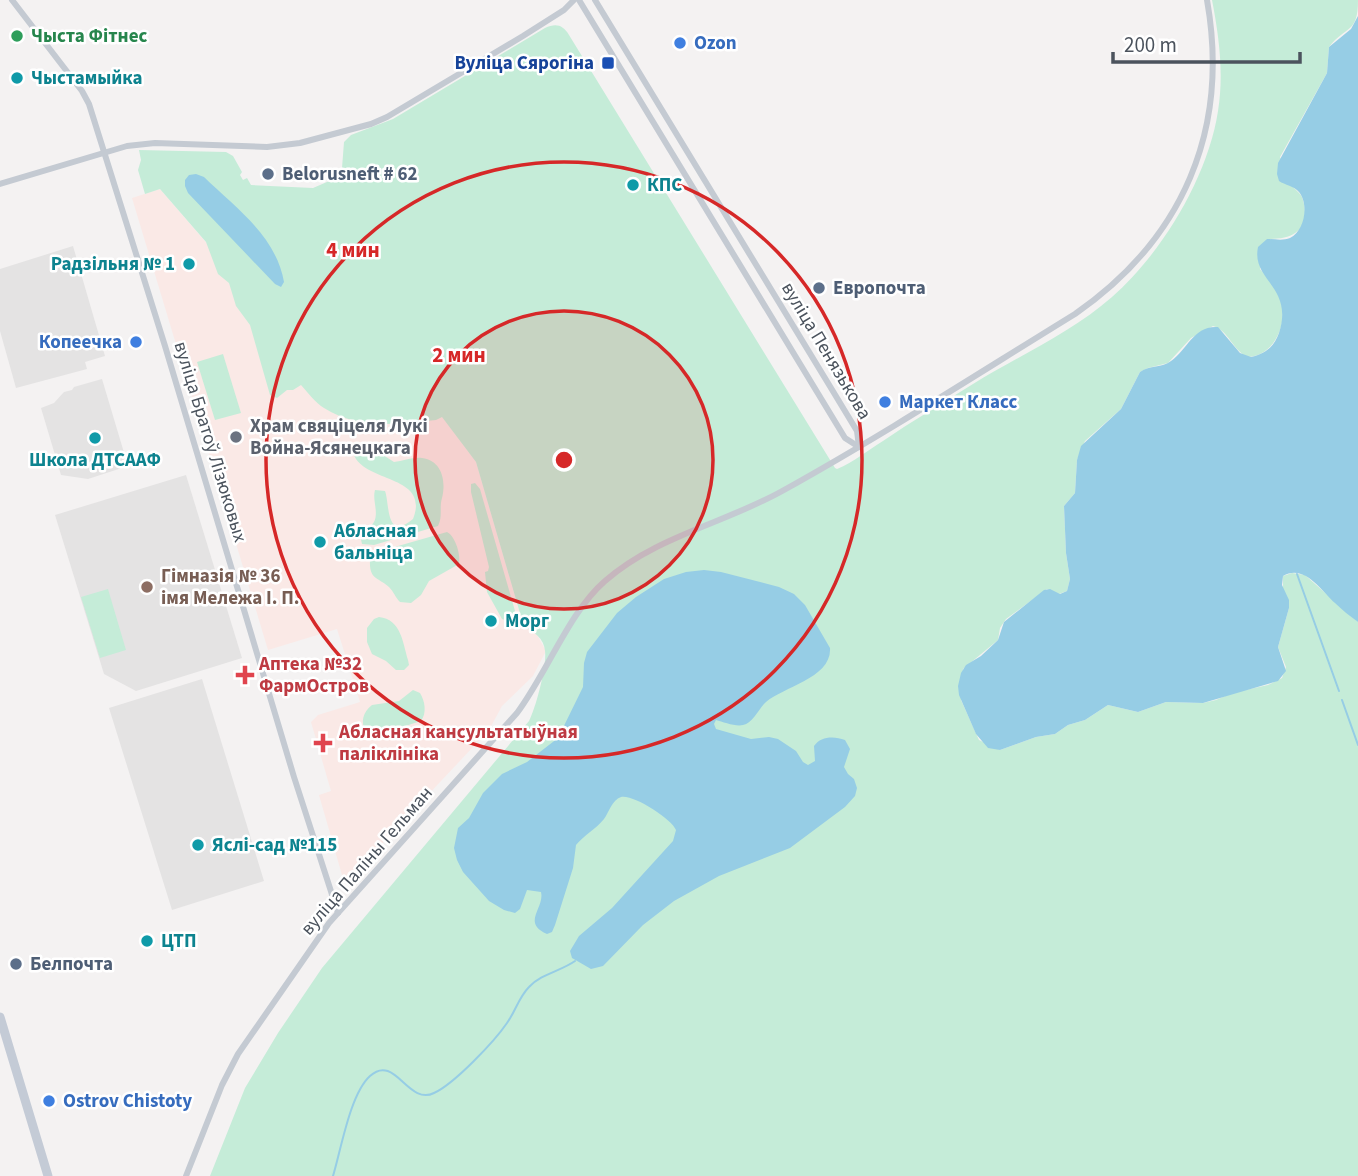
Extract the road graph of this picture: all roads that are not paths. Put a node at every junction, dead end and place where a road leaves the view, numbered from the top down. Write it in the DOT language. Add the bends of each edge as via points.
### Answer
graph roads {
  1 [pos="12,0"];
  2 [pos="577,0"];
  3 [pos="595,0"];
  4 [pos="1208,0"];
  5 [pos="106,152"];
  6 [pos="0,184"];
  7 [pos="859,447"];
  8 [pos="338,913"];
  9 [pos="0,1017"];
  10 [pos="47,1176"];
  11 [pos="186,1176"];
  1 -- 5 [label="street, вуліца Братоў Лізюковых" via="86,98"];
  2 -- 5 [label="street" via="371,124 312,141 267,147 155,143"];
  2 -- 7 [label="street, вуліца Пенязькова" via="845,438"];
  3 -- 7 [label="street, вуліца Пенязькова" via="857,431"];
  4 -- 7 [label="street, вуліца Паліны Гельман" via="1214,64 1209,124 1183,195 1155,239 1097,299"];
  5 -- 6 [label="street"];
  5 -- 8 [label="street, вуліца Братоў Лізюковых"];
  7 -- 8 [label="street, вуліца Паліны Гельман" via="738,514 649,550 602,583 578,613 517,713"];
  8 -- 11 [label="street, вуліца Паліны Гельман" via="237,1054"];
  9 -- 10 [label="main road"];
}
